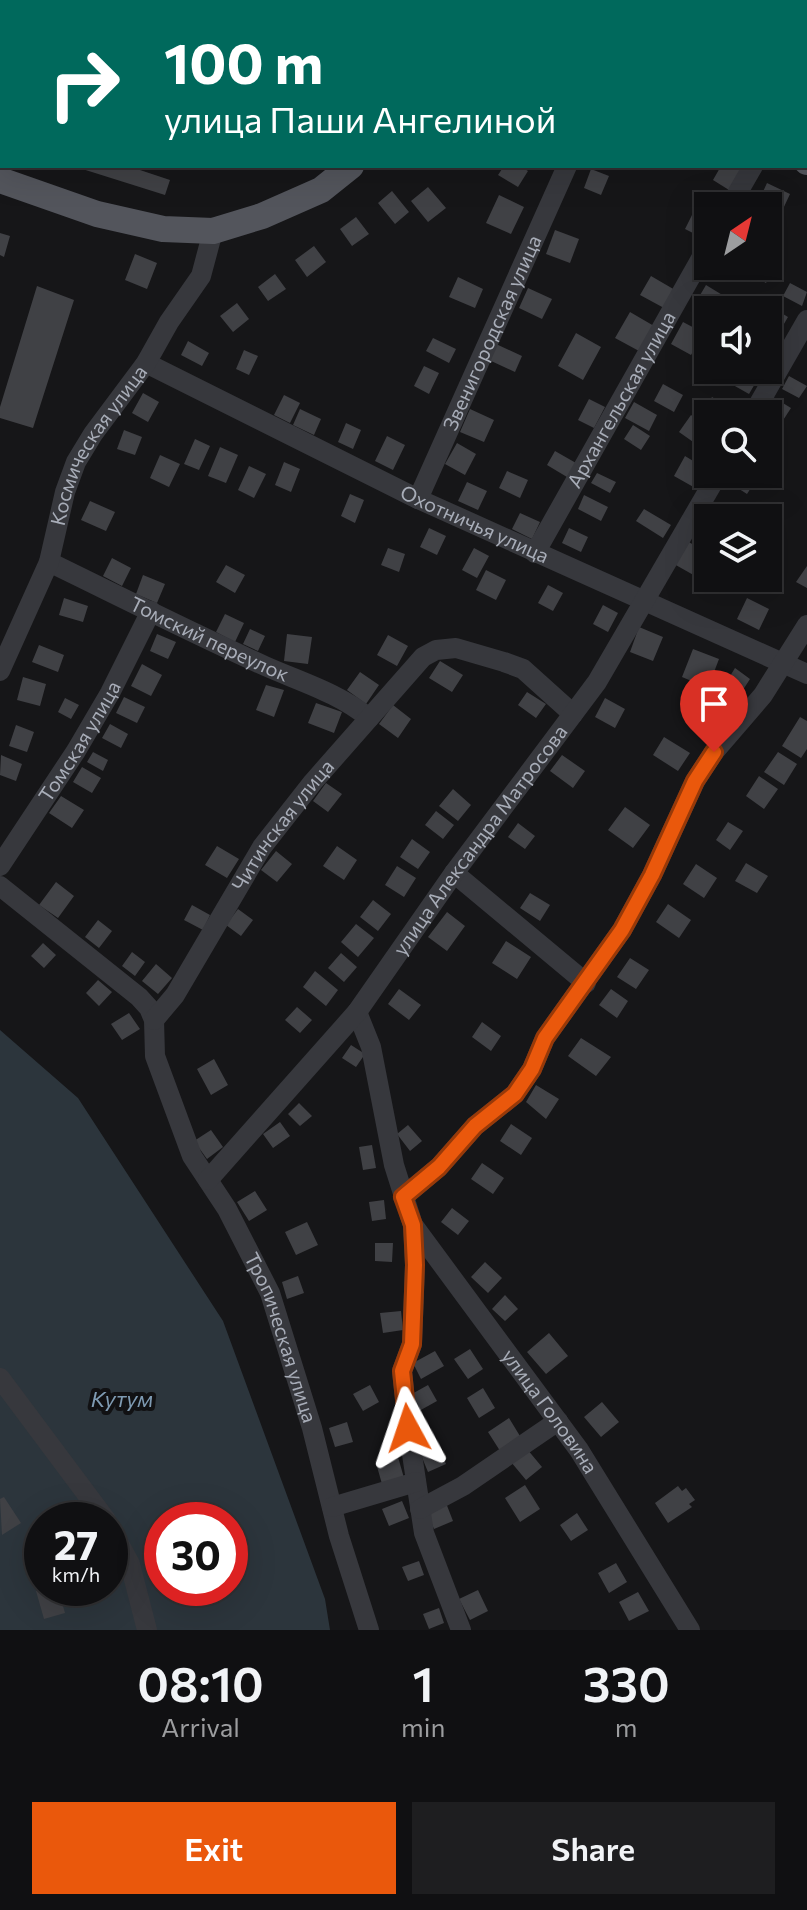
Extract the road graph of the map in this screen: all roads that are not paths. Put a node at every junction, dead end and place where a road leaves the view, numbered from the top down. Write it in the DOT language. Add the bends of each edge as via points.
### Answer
graph roads {
  1 [pos="348,168"];
  2 [pos="566,168"];
  3 [pos="752,168"];
  4 [pos="0,180"];
  5 [pos="738,192"];
  6 [pos="213,231"];
  7 [pos="694,271"];
  8 [pos="807,320"];
  9 [pos="146,363"];
  10 [pos="761,400"];
  11 [pos="710,488"];
  12 [pos="418,499"];
  13 [pos="535,553"];
  14 [pos="49,562"];
  15 [pos="644,601"];
  16 [pos="151,611"];
  17 [pos="807,625"];
  18 [pos="784,664"];
  19 [pos="0,671"];
  20 [pos="807,674"];
  21 [pos="573,714"];
  22 [pos="369,718"];
  23 [pos="0,866"];
  24 [pos="454,873"];
  25 [pos="3,896"];
  26 [pos="586,983"];
  27 [pos="357,1012"];
  28 [pos="154,1020"];
  29 [pos="208,1180"];
  30 [pos="403,1197"];
  31 [pos="413,1225"];
  32 [pos="0,1378"];
  33 [pos="558,1421"];
  34 [pos="416,1482"];
  35 [pos="93,1502"];
  36 [pos="332,1507"];
  37 [pos="420,1509"];
  38 [pos="128,1560"];
  39 [pos="147,1630"];
  40 [pos="369,1630"];
  41 [pos="461,1630"];
  42 [pos="690,1630"];
  1 -- 6 [label="main road" via="321,190"];
  2 -- 12 [label="street, Звенигородская улица"];
  3 -- 5 [label="street"];
  4 -- 6 [label="main road" via="97,214 163,229"];
  6 -- 9 [label="street, Космическая улица" via="201,276"];
  7 -- 13 [label="street, Архангельская улица"];
  8 -- 10 [label="street"];
  9 -- 12 [label="street, Охотничья улица"];
  9 -- 14 [label="street, Космическая улица" via="76,462"];
  11 -- 15 [label="street, улица Александра Матросова"];
  12 -- 13 [label="street, Охотничья улица"];
  13 -- 15 [label="street, Охотничья улица"];
  14 -- 16 [label="street, Томский переулок"];
  14 -- 19 [label="street, Космическая улица"];
  15 -- 18 [label="street, Охотничья улица"];
  15 -- 21 [label="street, улица Александра Матросова"];
  16 -- 22 [label="street, Томский переулок" via="336,696"];
  16 -- 23 [label="street, Томская улица" via="76,751"];
  17 -- 18 [label="street"];
  18 -- 20 [label="street, Охотничья улица"];
  18 -- 26 [label="street" via="695,781 630,917"];
  21 -- 22 [label="street, Читинская улица" via="523,669 456,648 423,657"];
  21 -- 24 [label="street, улица Александра Матросова"];
  22 -- 28 [label="street, Читинская улица" via="262,847 175,995"];
  24 -- 26 [label="street"];
  24 -- 27 [label="street, улица Александра Матросова"];
  25 -- 28 [label="street" via="139,997"];
  26 -- 30 [label="street" via="545,1038 515,1094"];
  27 -- 29 [label="street, улица Александра Матросова"];
  27 -- 30 [label="street, улица Головина" via="371,1047"];
  28 -- 29 [label="street, Тропическая улица" via="159,1070 192,1156"];
  29 -- 36 [label="street, Тропическая улица" via="270,1293"];
  30 -- 31 [label="street, улица Головина"];
  31 -- 33 [label="street, улица Головина"];
  31 -- 34 [label="street" via="412,1344 402,1371"];
  32 -- 35 [label="street"];
  33 -- 37 [label="street"];
  33 -- 42 [label="street, улица Головина"];
  34 -- 36 [label="street"];
  34 -- 37 [label="street"];
  36 -- 40 [label="street, Тропическая улица"];
  37 -- 41 [label="street"];
  38 -- 39 [label="street"];
}
